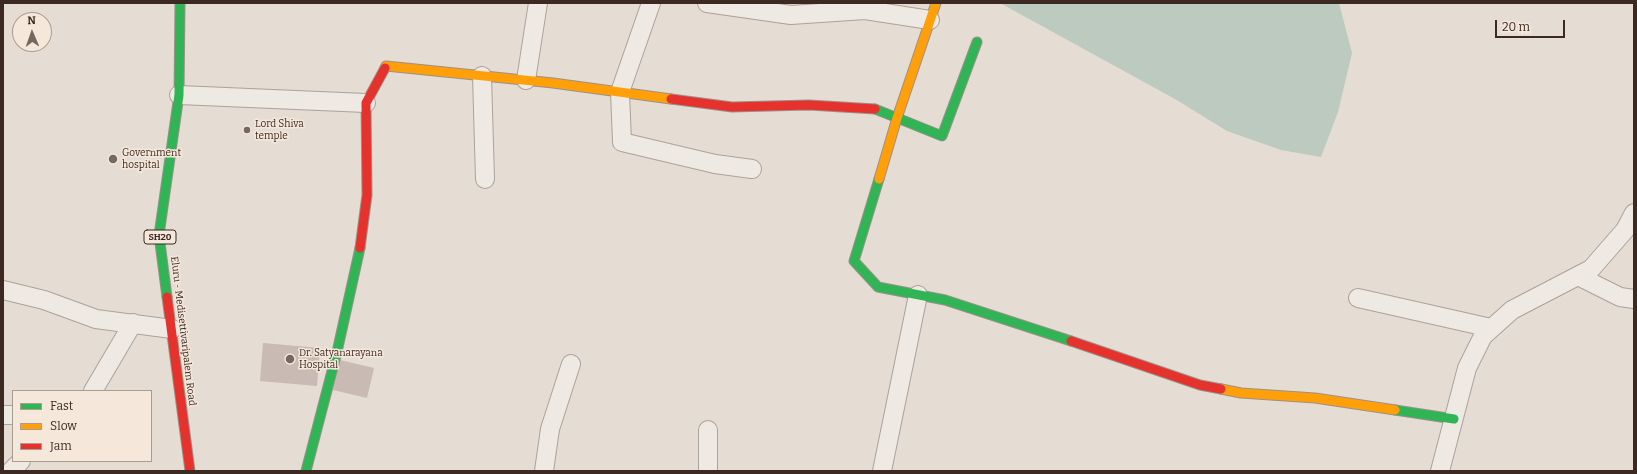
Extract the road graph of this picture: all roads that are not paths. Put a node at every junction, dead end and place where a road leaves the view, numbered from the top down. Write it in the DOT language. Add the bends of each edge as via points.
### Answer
graph roads {
  1 [pos="180,3"];
  2 [pos="538,3"];
  3 [pos="651,3"];
  4 [pos="707,3"];
  5 [pos="936,3"];
  6 [pos="930,20"];
  7 [pos="977,42"];
  8 [pos="482,76"];
  9 [pos="526,80"];
  10 [pos="620,92"];
  11 [pos="179,95"];
  12 [pos="366,103"];
  13 [pos="897,118"];
  14 [pos="752,168"];
  15 [pos="485,179"];
  16 [pos="1634,213"];
  17 [pos="1578,276"];
  18 [pos="3,290"];
  19 [pos="918,295"];
  20 [pos="1358,298"];
  21 [pos="1634,300"];
  22 [pos="132,323"];
  23 [pos="1491,328"];
  24 [pos="172,329"];
  25 [pos="571,364"];
  26 [pos="94,390"];
  27 [pos="1454,419"];
  28 [pos="708,430"];
  29 [pos="20,462"];
  30 [pos="11,471"];
  31 [pos="190,471"];
  32 [pos="306,471"];
  33 [pos="544,471"];
  34 [pos="708,471"];
  35 [pos="882,471"];
  36 [pos="1440,471"];
  1 -- 11 [label="street, Eluru - Medisettivaripalem Road / SH20"];
  2 -- 9 [label="street"];
  3 -- 10 [label="street"];
  4 -- 6 [label="street" via="791,15 866,10"];
  5 -- 6 [label="street"];
  6 -- 13 [label="street"];
  7 -- 13 [label="street" via="942,136"];
  8 -- 9 [label="street"];
  8 -- 12 [label="street" via="386,66"];
  8 -- 15 [label="street"];
  9 -- 10 [label="street"];
  10 -- 13 [label="street" via="732,107 809,105 873,108"];
  10 -- 14 [label="street" via="622,142 715,164"];
  11 -- 12 [label="street"];
  11 -- 24 [label="street, Eluru - Medisettivaripalem Road / SH20" via="160,235"];
  12 -- 32 [label="street" via="367,195 362,238"];
  13 -- 19 [label="street" via="854,261 878,287"];
  16 -- 17 [label="street" via="1625,230 1591,269"];
  17 -- 21 [label="street" via="1620,297"];
  17 -- 23 [label="street" via="1512,310"];
  18 -- 22 [label="street" via="44,300 96,318"];
  19 -- 27 [label="street" via="953,302 1124,358 1200,386 1315,398"];
  19 -- 35 [label="street"];
  20 -- 23 [label="street"];
  22 -- 24 [label="street"];
  22 -- 26 [label="street"];
  23 -- 27 [label="street" via="1483,336 1467,368"];
  24 -- 31 [label="street, Eluru - Medisettivaripalem Road / SH20"];
  25 -- 33 [label="street" via="550,429"];
  27 -- 36 [label="street"];
  28 -- 34 [label="street"];
  29 -- 30 [label="street"];
}
